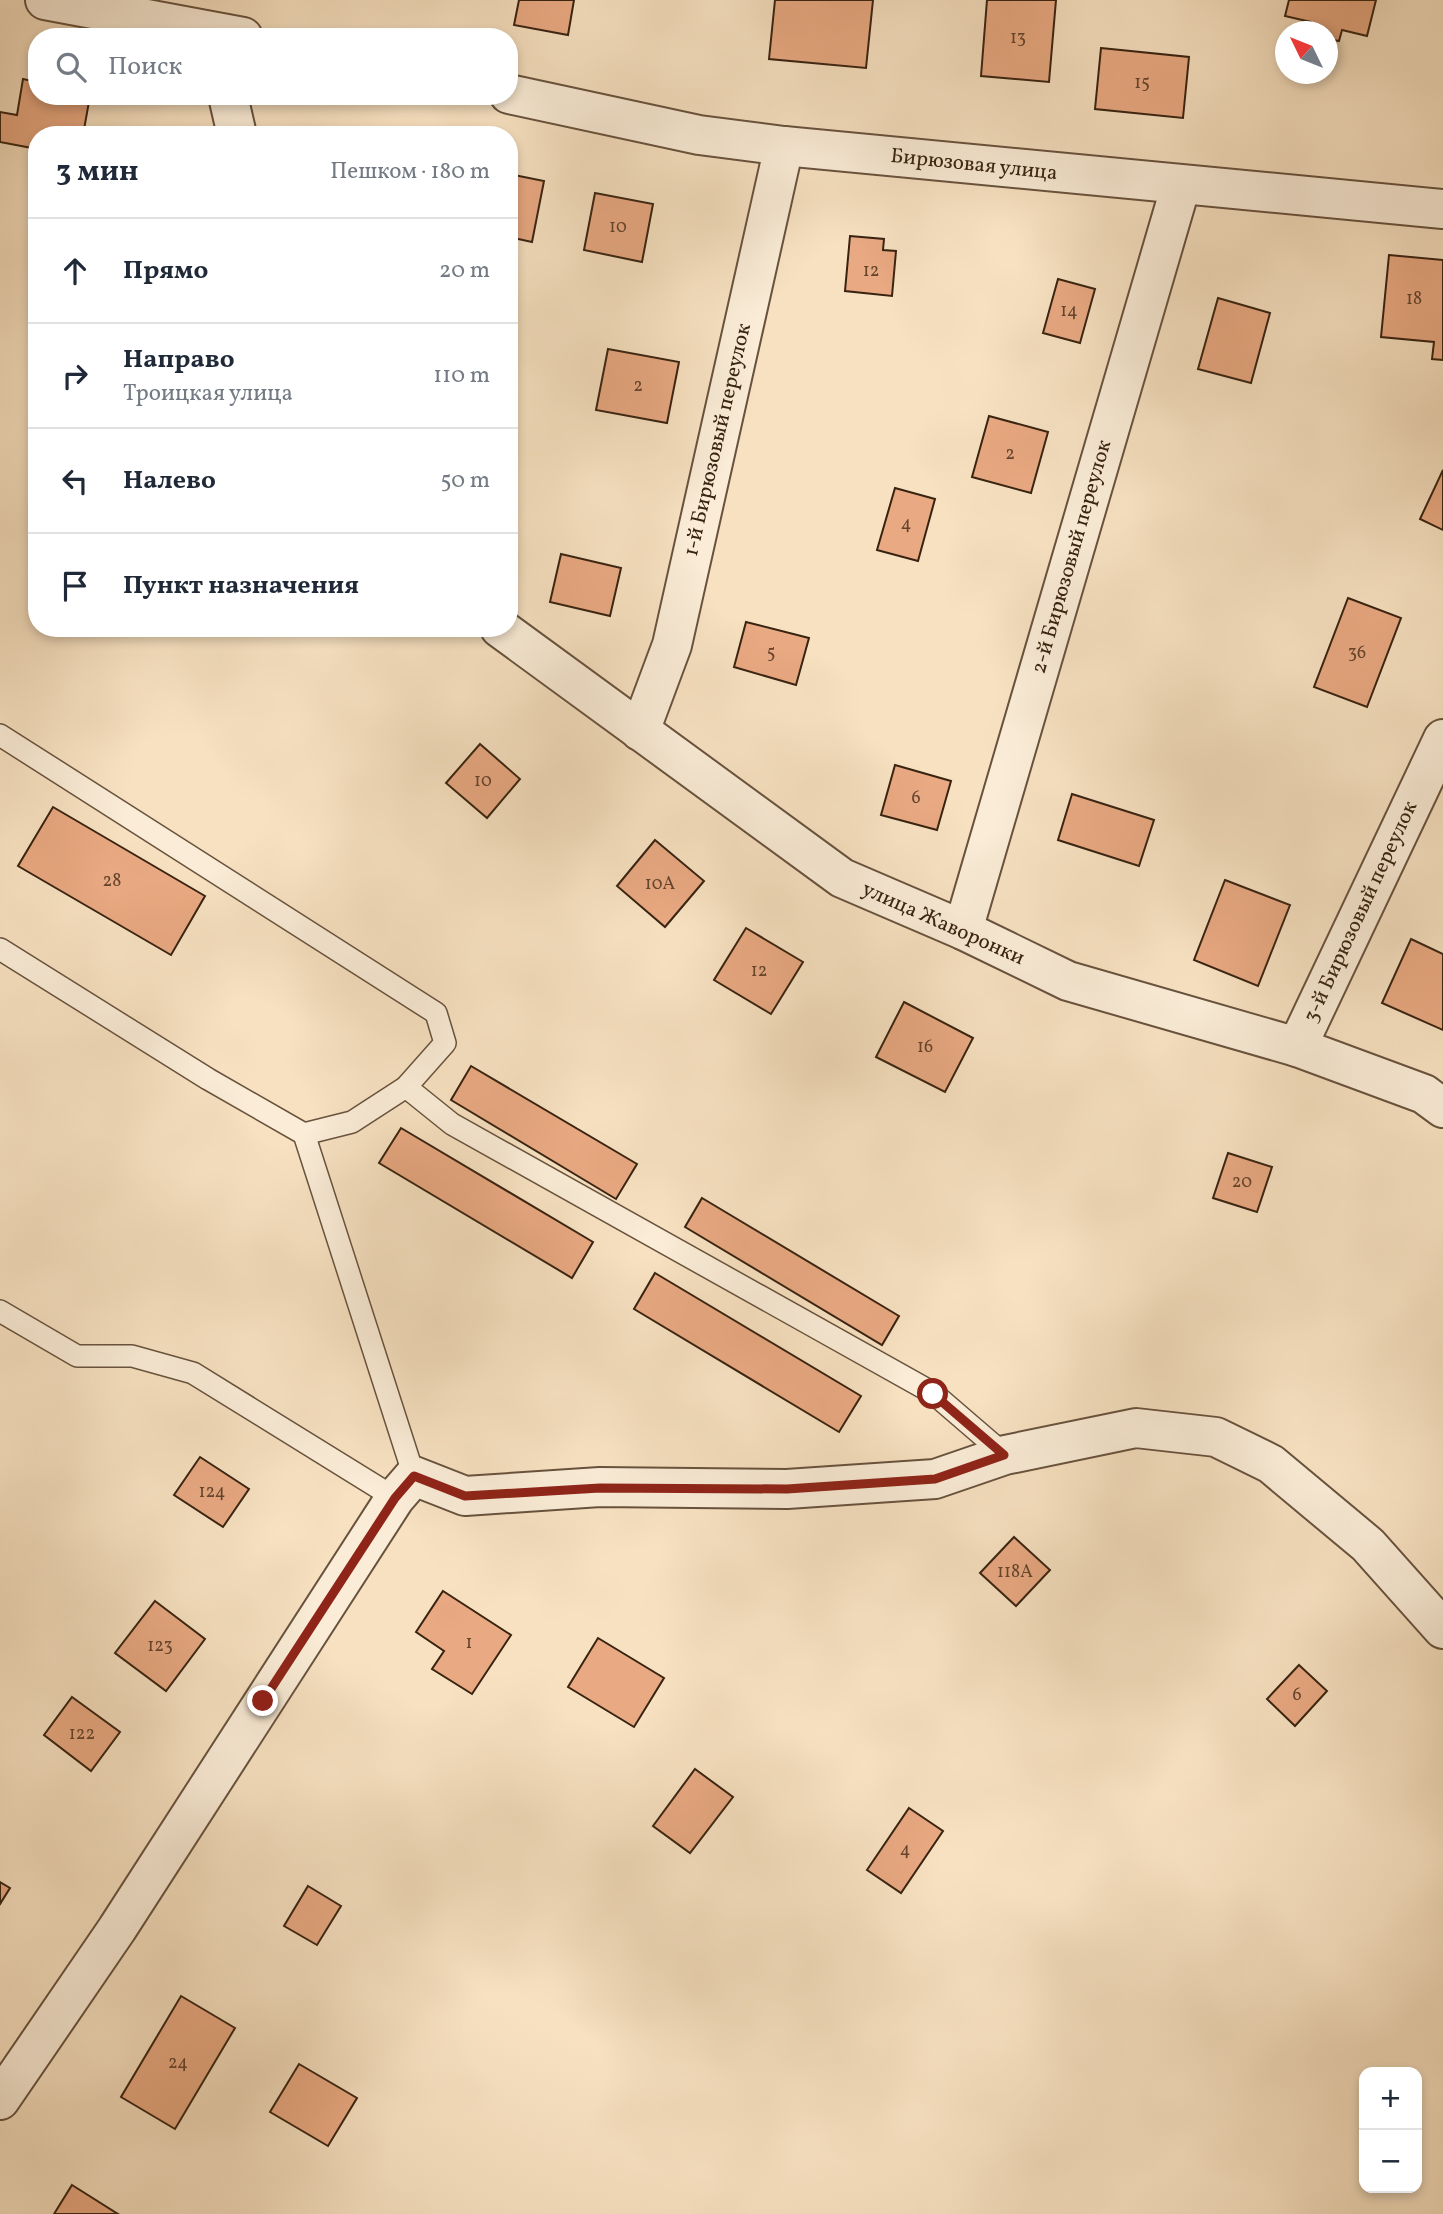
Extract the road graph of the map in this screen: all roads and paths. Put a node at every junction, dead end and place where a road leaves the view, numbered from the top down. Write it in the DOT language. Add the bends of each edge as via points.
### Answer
graph roads {
  1 [pos="45,0"];
  2 [pos="187,28"];
  3 [pos="518,96"];
  4 [pos="230,105"];
  5 [pos="235,126"];
  6 [pos="784,146"];
  7 [pos="1181,185"];
  8 [pos="1443,208"];
  9 [pos="512,637"];
  10 [pos="640,731"];
  11 [pos="0,735"];
  12 [pos="1443,739"];
  13 [pos="963,930"];
  14 [pos="0,949"];
  15 [pos="1297,1047"];
  16 [pos="406,1087"];
  17 [pos="1443,1108"];
  18 [pos="304,1134"];
  19 [pos="0,1311"];
  20 [pos="1004,1455"];
  21 [pos="405,1487"];
  22 [pos="1443,1629"];
  23 [pos="0,2100"];
  1 -- 2 [label="street"];
  3 -- 6 [label="street, Бирюзовая улица" via="699,135"];
  4 -- 5 [label="street"];
  6 -- 7 [label="street, Бирюзовая улица"];
  6 -- 10 [label="street, 1-й Бирюзовый переулок" via="672,645"];
  7 -- 8 [label="street, Бирюзовая улица"];
  7 -- 13 [label="street, 2-й Бирюзовый переулок"];
  9 -- 10 [label="street, улица Жаворонки"];
  10 -- 13 [label="street, улица Жаворонки" via="842,878"];
  11 -- 16 [label="lane" via="436,1013 445,1043"];
  12 -- 15 [label="street, 3-й Бирюзовый переулок"];
  13 -- 15 [label="street, улица Жаворонки" via="1068,981"];
  14 -- 18 [label="lane"];
  15 -- 17 [label="street, улица Жаворонки" via="1424,1094"];
  16 -- 18 [label="lane" via="352,1122"];
  16 -- 20 [label="lane" via="452,1124 933,1394"];
  18 -- 21 [label="lane"];
  19 -- 21 [label="lane" via="77,1356 132,1356 193,1373"];
  20 -- 21 [label="street" via="935,1479 787,1489 600,1488 465,1496"];
  20 -- 22 [label="street" via="1136,1429 1216,1437 1271,1464 1368,1545"];
  21 -- 23 [label="street"];
}
